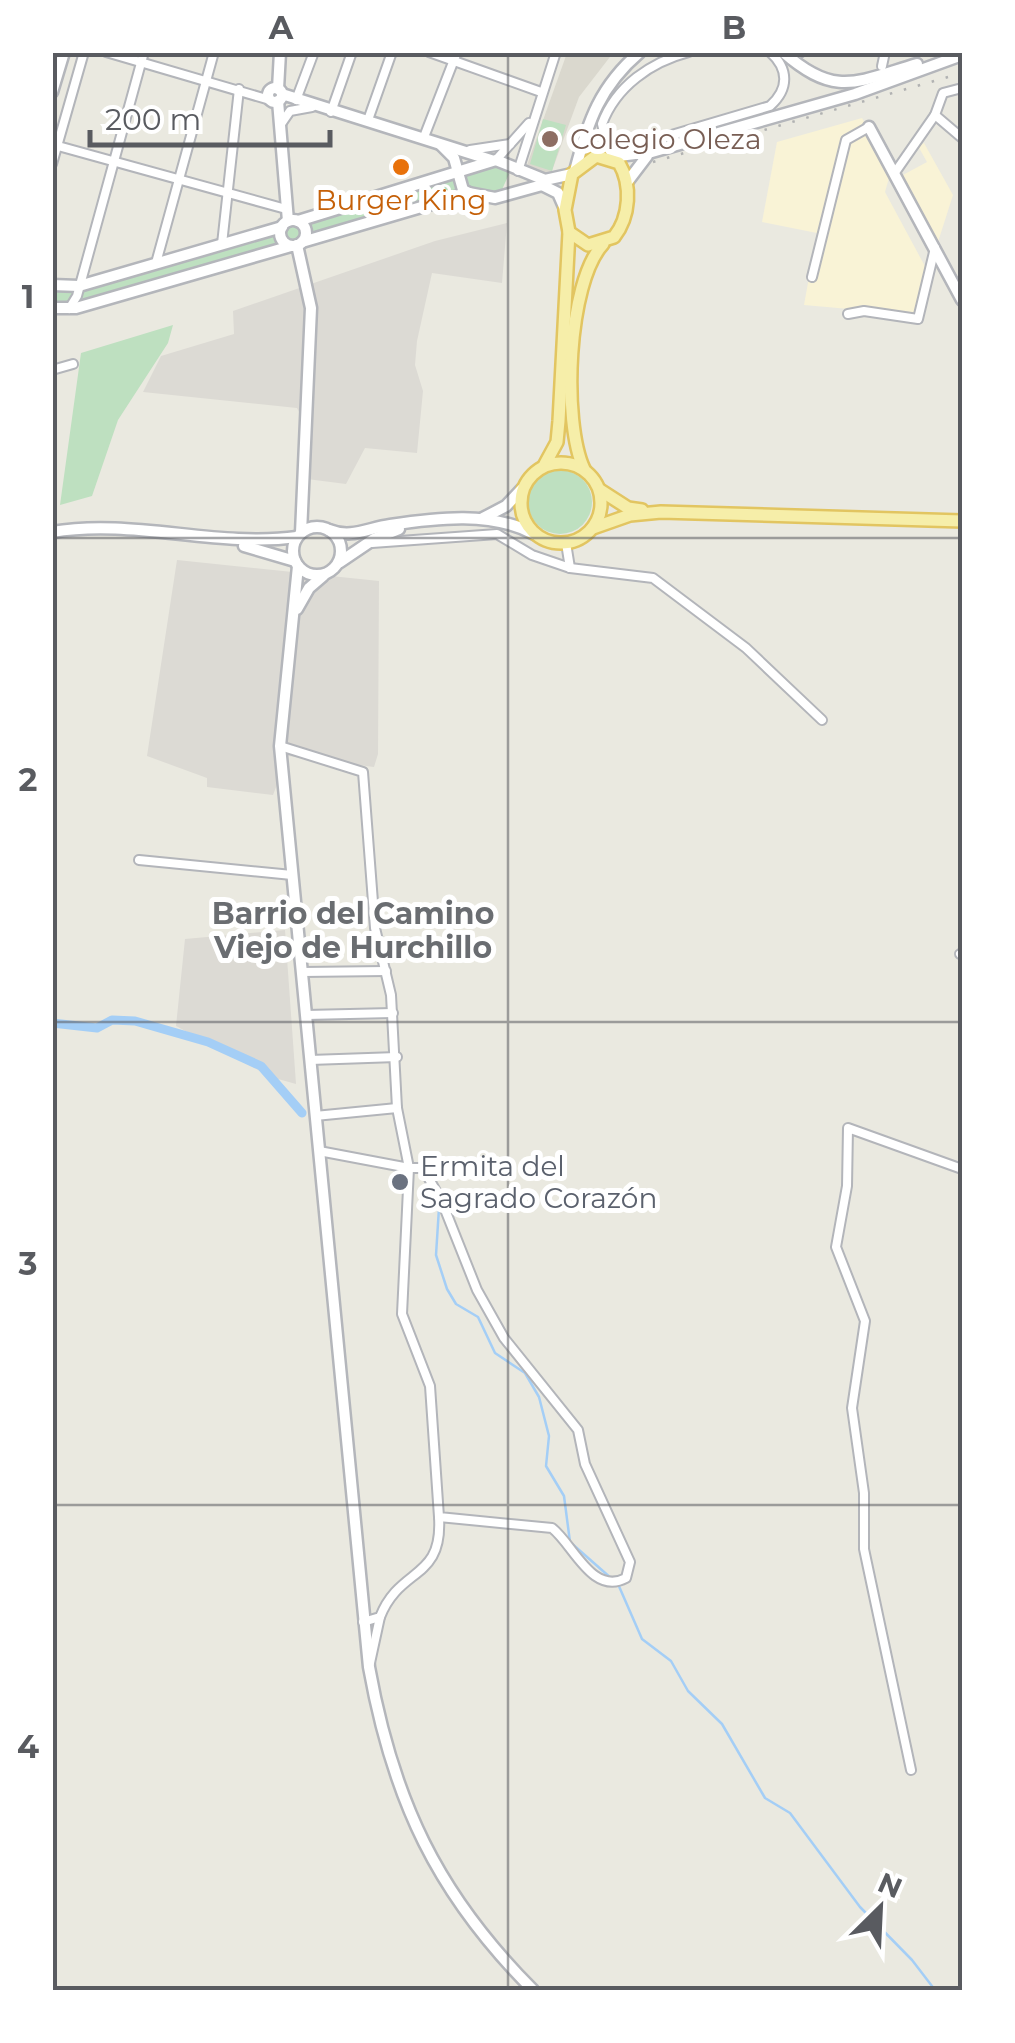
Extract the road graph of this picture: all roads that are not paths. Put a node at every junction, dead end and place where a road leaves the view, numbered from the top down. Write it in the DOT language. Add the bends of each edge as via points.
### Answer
graph roads {
  1 [pos="64,52"];
  2 [pos="84,52"];
  3 [pos="106,52"];
  4 [pos="214,52"];
  5 [pos="280,52"];
  6 [pos="314,52"];
  7 [pos="352,52"];
  8 [pos="392,52"];
  9 [pos="429,52"];
  10 [pos="556,52"];
  11 [pos="640,52"];
  12 [pos="689,52"];
  13 [pos="770,52"];
  14 [pos="783,52"];
  15 [pos="884,52"];
  16 [pos="955,52"];
  17 [pos="962,55"];
  18 [pos="942,56"];
  19 [pos="143,57"];
  20 [pos="455,57"];
  21 [pos="882,66"];
  22 [pos="206,80"];
  23 [pos="962,88"];
  24 [pos="239,89"];
  25 [pos="52,92"];
  26 [pos="541,92"];
  27 [pos="273,94"];
  28 [pos="855,94"];
  29 [pos="303,103"];
  30 [pos="331,112"];
  31 [pos="934,116"];
  32 [pos="280,119"];
  33 [pos="368,120"];
  34 [pos="532,120"];
  35 [pos="870,127"];
  36 [pos="585,134"];
  37 [pos="962,138"];
  38 [pos="428,139"];
  39 [pos="514,142"];
  40 [pos="58,146"];
  41 [pos="466,150"];
  42 [pos="652,152"];
  43 [pos="606,156"];
  44 [pos="494,160"];
  45 [pos="113,162"];
  46 [pos="52,164"];
  47 [pos="518,170"];
  48 [pos="896,171"];
  49 [pos="458,173"];
  50 [pos="574,173"];
  51 [pos="178,180"];
  52 [pos="628,181"];
  53 [pos="226,194"];
  54 [pos="469,194"];
  55 [pos="508,195"];
  56 [pos="566,210"];
  57 [pos="290,220"];
  58 [pos="570,232"];
  59 [pos="222,244"];
  60 [pos="297,244"];
  61 [pos="603,244"];
  62 [pos="935,248"];
  63 [pos="156,263"];
  64 [pos="812,277"];
  65 [pos="52,285"];
  66 [pos="79,286"];
  67 [pos="962,300"];
  68 [pos="52,308"];
  69 [pos="69,309"];
  70 [pos="848,314"];
  71 [pos="73,364"];
  72 [pos="52,370"];
  73 [pos="544,466"];
  74 [pos="584,469"];
  75 [pos="522,489"];
  76 [pos="600,490"];
  77 [pos="299,504"];
  78 [pos="661,512"];
  79 [pos="483,518"];
  80 [pos="962,521"];
  81 [pos="415,524"];
  82 [pos="593,528"];
  83 [pos="325,529"];
  84 [pos="52,532"];
  85 [pos="534,534"];
  86 [pos="299,535"];
  87 [pos="224,541"];
  88 [pos="368,543"];
  89 [pos="566,543"];
  90 [pos="339,562"];
  91 [pos="296,563"];
  92 [pos="570,568"];
  93 [pos="329,572"];
  94 [pos="292,619"];
  95 [pos="822,720"];
  96 [pos="280,746"];
  97 [pos="138,860"];
  98 [pos="292,876"];
  99 [pos="386,971"];
  100 [pos="302,972"];
  101 [pos="393,1013"];
  102 [pos="306,1016"];
  103 [pos="397,1057"];
  104 [pos="310,1060"];
  105 [pos="397,1108"];
  106 [pos="316,1116"];
  107 [pos="319,1151"];
  108 [pos="409,1168"];
  109 [pos="962,1169"];
  110 [pos="439,1517"];
  111 [pos="380,1617"];
  112 [pos="364,1622"];
  113 [pos="369,1667"];
  114 [pos="911,1770"];
  115 [pos="534,1990"];
  1 -- 25 [label="main road"];
  2 -- 40 [label="street"];
  3 -- 19 [label="street"];
  4 -- 22 [label="street"];
  5 -- 27 [label="main road"];
  6 -- 29 [label="street"];
  7 -- 30 [label="street"];
  8 -- 33 [label="street"];
  9 -- 20 [label="street"];
  10 -- 26 [label="street"];
  11 -- 36 [label="main road" via="605,88"];
  12 -- 13 [label="street" via="658,63 622,90 602,124 606,144 624,149 770,106 783,92 785,74"];
  14 -- 18 [label="main road" via="815,78 842,83"];
  15 -- 21 [label="street"];
  16 -- 18 [label="main road"];
  17 -- 28 [label="main road"];
  18 -- 28 [label="main road"];
  19 -- 22 [label="street"];
  19 -- 45 [label="street"];
  20 -- 26 [label="street"];
  20 -- 38 [label="street"];
  22 -- 24 [label="street"];
  22 -- 51 [label="street"];
  23 -- 31 [label="street" via="943,93"];
  24 -- 27 [label="street"];
  24 -- 53 [label="street"];
  26 -- 34 [label="street"];
  27 -- 29 [label="main road"];
  27 -- 32 [label="main road"];
  28 -- 42 [label="main road"];
  29 -- 30 [label="main road"];
  29 -- 32 [label="street"];
  30 -- 33 [label="main road"];
  31 -- 37 [label="street"];
  31 -- 48 [label="street"];
  32 -- 57 [label="main road"];
  33 -- 38 [label="main road"];
  34 -- 39 [label="street"];
  34 -- 47 [label="street"];
  35 -- 48 [label="main road"];
  35 -- 64 [label="street" via="846,140"];
  36 -- 43 [label="main road"];
  36 -- 50 [label="main road"];
  38 -- 41 [label="main road"];
  38 -- 49 [label="main road" via="447,148"];
  39 -- 41 [label="street"];
  39 -- 44 [label="street"];
  40 -- 45 [label="street"];
  40 -- 46 [label="street"];
  41 -- 44 [label="main road"];
  42 -- 43 [label="main road"];
  42 -- 52 [label="main road"];
  43 -- 50 [label="main road" via="588,159"];
  43 -- 52 [label="main road"];
  44 -- 47 [label="main road"];
  44 -- 49 [label="main road"];
  45 -- 51 [label="street"];
  45 -- 66 [label="street"];
  47 -- 50 [label="main road" via="552,181"];
  47 -- 55 [label="main road"];
  48 -- 62 [label="main road"];
  49 -- 54 [label="main road"];
  49 -- 57 [label="main road"];
  50 -- 56 [label="main road"];
  51 -- 53 [label="street"];
  51 -- 63 [label="street"];
  52 -- 61 [label="main road" via="622,224"];
  53 -- 57 [label="street"];
  53 -- 59 [label="street"];
  54 -- 55 [label="main road"];
  54 -- 60 [label="main road"];
  55 -- 56 [label="main road" via="542,185 558,193"];
  56 -- 58 [label="main road"];
  57 -- 59 [label="main road"];
  57 -- 60 [label="main road" via="306,232"];
  57 -- 60 [label="main road" via="282,239"];
  58 -- 61 [label="main road" via="582,243"];
  58 -- 73 [label="main road" via="560,421"];
  59 -- 63 [label="main road"];
  60 -- 69 [label="main road"];
  60 -- 77 [label="main road" via="311,308"];
  61 -- 74 [label="main road" via="579,288 572,426"];
  62 -- 67 [label="main road"];
  62 -- 70 [label="street" via="918,319 864,310"];
  63 -- 66 [label="main road"];
  65 -- 66 [label="main road"];
  66 -- 69 [label="street"];
  68 -- 69 [label="main road"];
  71 -- 72 [label="street"];
  73 -- 74 [label="main road"];
  73 -- 75 [label="main road"];
  74 -- 76 [label="main road"];
  75 -- 79 [label="main road"];
  75 -- 85 [label="main road" via="522,513"];
  76 -- 78 [label="main road" via="628,508"];
  76 -- 82 [label="main road"];
  77 -- 83 [label="main road"];
  77 -- 86 [label="main road"];
  78 -- 80 [label="main road"];
  78 -- 82 [label="main road"];
  79 -- 81 [label="main road"];
  79 -- 85 [label="main road"];
  81 -- 83 [label="main road" via="352,534"];
  81 -- 88 [label="main road"];
  82 -- 89 [label="main road"];
  83 -- 86 [label="main road"];
  83 -- 90 [label="main road" via="342,548"];
  84 -- 87 [label="main road" via="100,529"];
  85 -- 89 [label="main road"];
  86 -- 87 [label="main road"];
  86 -- 91 [label="main road"];
  87 -- 91 [label="main road"];
  88 -- 90 [label="main road"];
  88 -- 92 [label="street" via="496,534"];
  89 -- 92 [label="street"];
  90 -- 93 [label="main road"];
  91 -- 93 [label="main road" via="316,576"];
  91 -- 94 [label="main road"];
  92 -- 95 [label="street" via="653,578 746,648"];
  93 -- 94 [label="main road" via="310,588"];
  94 -- 96 [label="main road"];
  96 -- 98 [label="main road"];
  96 -- 99 [label="street" via="364,772 375,928"];
  97 -- 98 [label="street"];
  98 -- 100 [label="main road"];
  99 -- 100 [label="street"];
  99 -- 101 [label="street"];
  100 -- 102 [label="main road"];
  101 -- 102 [label="street"];
  101 -- 103 [label="street"];
  102 -- 104 [label="main road"];
  103 -- 104 [label="street"];
  103 -- 105 [label="street"];
  104 -- 106 [label="main road"];
  105 -- 106 [label="street"];
  105 -- 108 [label="street"];
  106 -- 107 [label="main road"];
  107 -- 108 [label="street"];
  107 -- 112 [label="main road"];
  108 -- 110 [label="street" via="402,1314 429,1378"];
  108 -- 110 [label="street" via="422,1168 432,1181 504,1338 578,1430 585,1464 630,1573 619,1582 599,1579 552,1528"];
  109 -- 114 [label="street" via="848,1128 836,1247 866,1321 852,1408 864,1549"];
  110 -- 111 [label="street" via="441,1542 430,1564 389,1594"];
  111 -- 112 [label="street"];
  111 -- 113 [label="street"];
  112 -- 113 [label="main road"];
  113 -- 115 [label="main road" via="408,1816 468,1919"];
}
